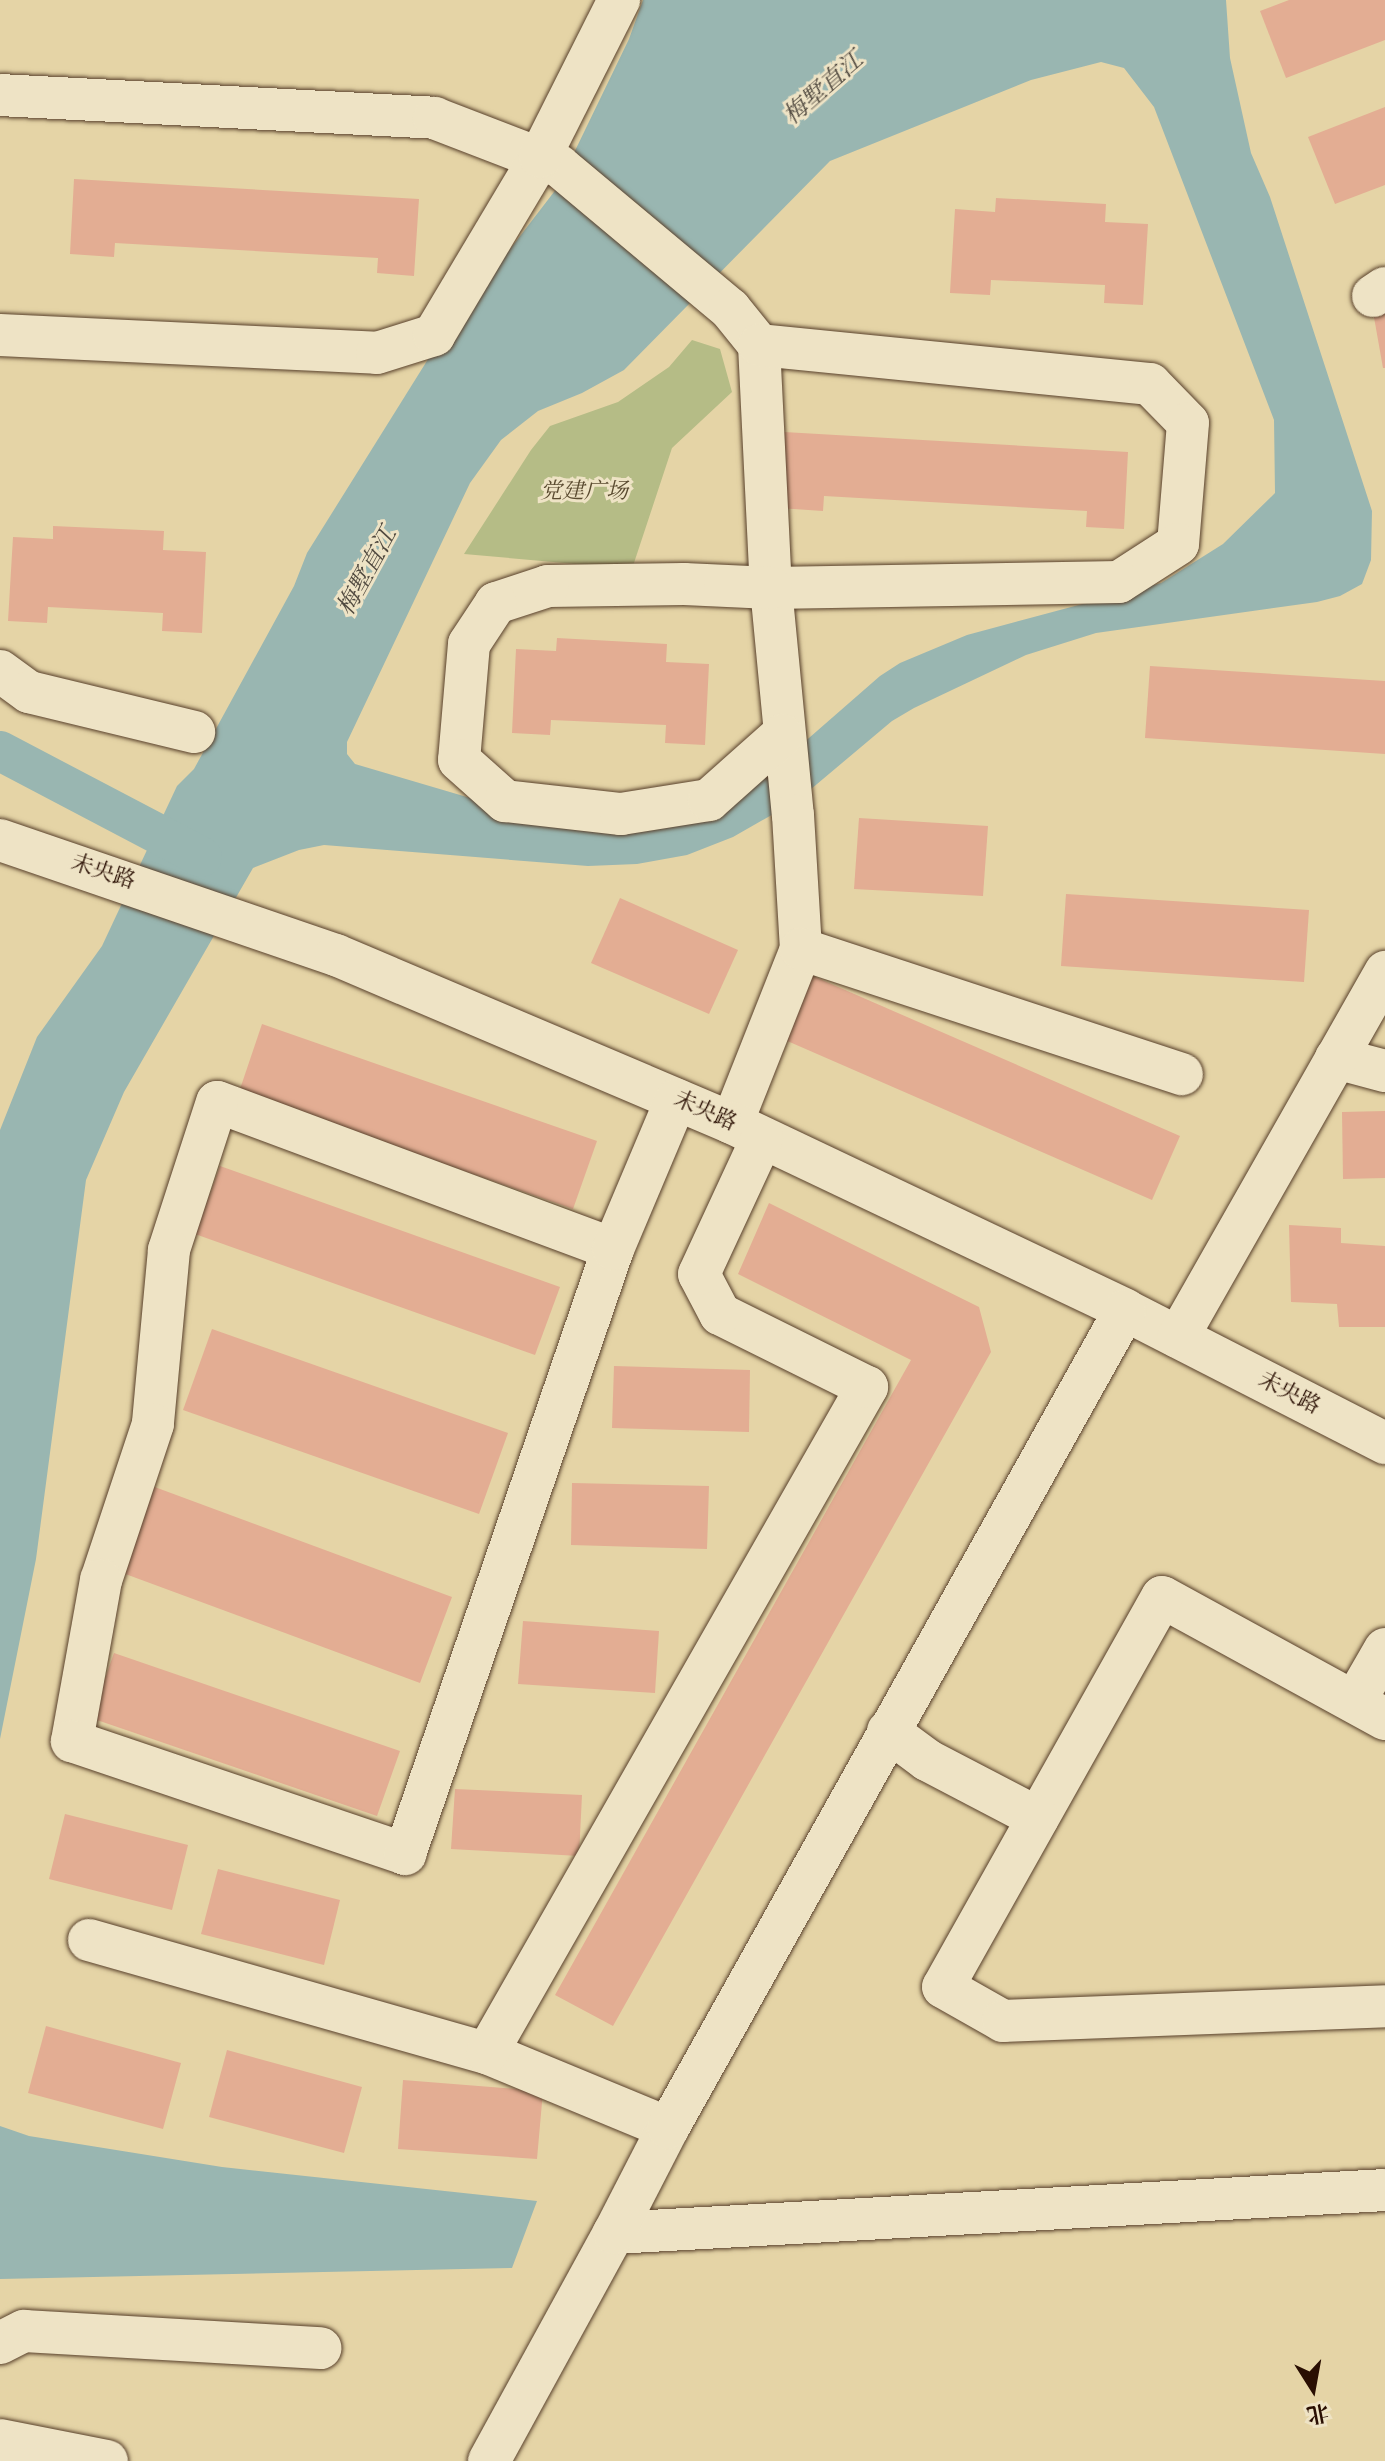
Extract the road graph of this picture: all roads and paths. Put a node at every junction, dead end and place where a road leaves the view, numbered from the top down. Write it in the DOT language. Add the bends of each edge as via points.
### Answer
graph roads {
  1 [pos="619,0"];
  2 [pos="0,95"];
  3 [pos="549,162"];
  4 [pos="0,335"];
  5 [pos="759,345"];
  6 [pos="771,588"];
  7 [pos="0,671"];
  8 [pos="194,732"];
  9 [pos="784,743"];
  10 [pos="0,840"];
  11 [pos="801,949"];
  12 [pos="1385,972"];
  13 [pos="1336,1058"];
  14 [pos="1385,1071"];
  15 [pos="1182,1074"];
  16 [pos="676,1100"];
  17 [pos="747,1131"];
  18 [pos="613,1249"];
  19 [pos="1125,1310"];
  20 [pos="1178,1337"];
  21 [pos="1385,1443"];
  22 [pos="1385,1649"];
  23 [pos="1370,1710"];
  24 [pos="888,1731"];
  25 [pos="1038,1818"];
  26 [pos="89,1940"];
  27 [pos="1385,2006"];
  28 [pos="487,2053"];
  29 [pos="668,2128"];
  30 [pos="1385,2190"];
  31 [pos="614,2233"];
  32 [pos="0,2343"];
  33 [pos="321,2348"];
  34 [pos="0,2440"];
  35 [pos="107,2461"];
  36 [pos="489,2461"];
  1 -- 3 [label="street"];
  2 -- 3 [label="street" via="434,118"];
  3 -- 4 [label="street" via="434,335 377,353"];
  3 -- 5 [label="street" via="730,309"];
  5 -- 6 [label="street"];
  5 -- 6 [label="street" via="1150,384 1188,423 1178,544 1119,582"];
  6 -- 9 [label="street"];
  6 -- 9 [label="street" via="548,586 496,603 469,644 459,760 505,801 621,814 709,800"];
  7 -- 8 [label="street" via="29,692"];
  9 -- 11 [label="street"];
  10 -- 16 [label="street, 未央路" via="336,955"];
  11 -- 15 [label="street"];
  11 -- 17 [label="street"];
  12 -- 13 [label="street"];
  13 -- 14 [label="street"];
  13 -- 20 [label="street"];
  16 -- 17 [label="street, 未央路"];
  16 -- 18 [label="street"];
  17 -- 19 [label="street, 未央路"];
  17 -- 28 [label="street" via="699,1274 720,1314 867,1387"];
  18 -- 18 [label="street" via="405,1854 72,1741 101,1580 153,1424 169,1250 217,1102"];
  19 -- 20 [label="street, 未央路"];
  19 -- 24 [label="street"];
  20 -- 21 [label="street, 未央路"];
  22 -- 23 [label="street"];
  23 -- 25 [label="street" via="1162,1597"];
  24 -- 25 [label="street" via="927,1760"];
  24 -- 29 [label="street"];
  25 -- 27 [label="street" via="943,1987 1003,2021"];
  26 -- 28 [label="street"];
  28 -- 29 [label="street"];
  29 -- 31 [label="street"];
  30 -- 31 [label="street"];
  31 -- 36 [label="street"];
  32 -- 33 [label="street" via="24,2331"];
  34 -- 35 [label="street"];
}
